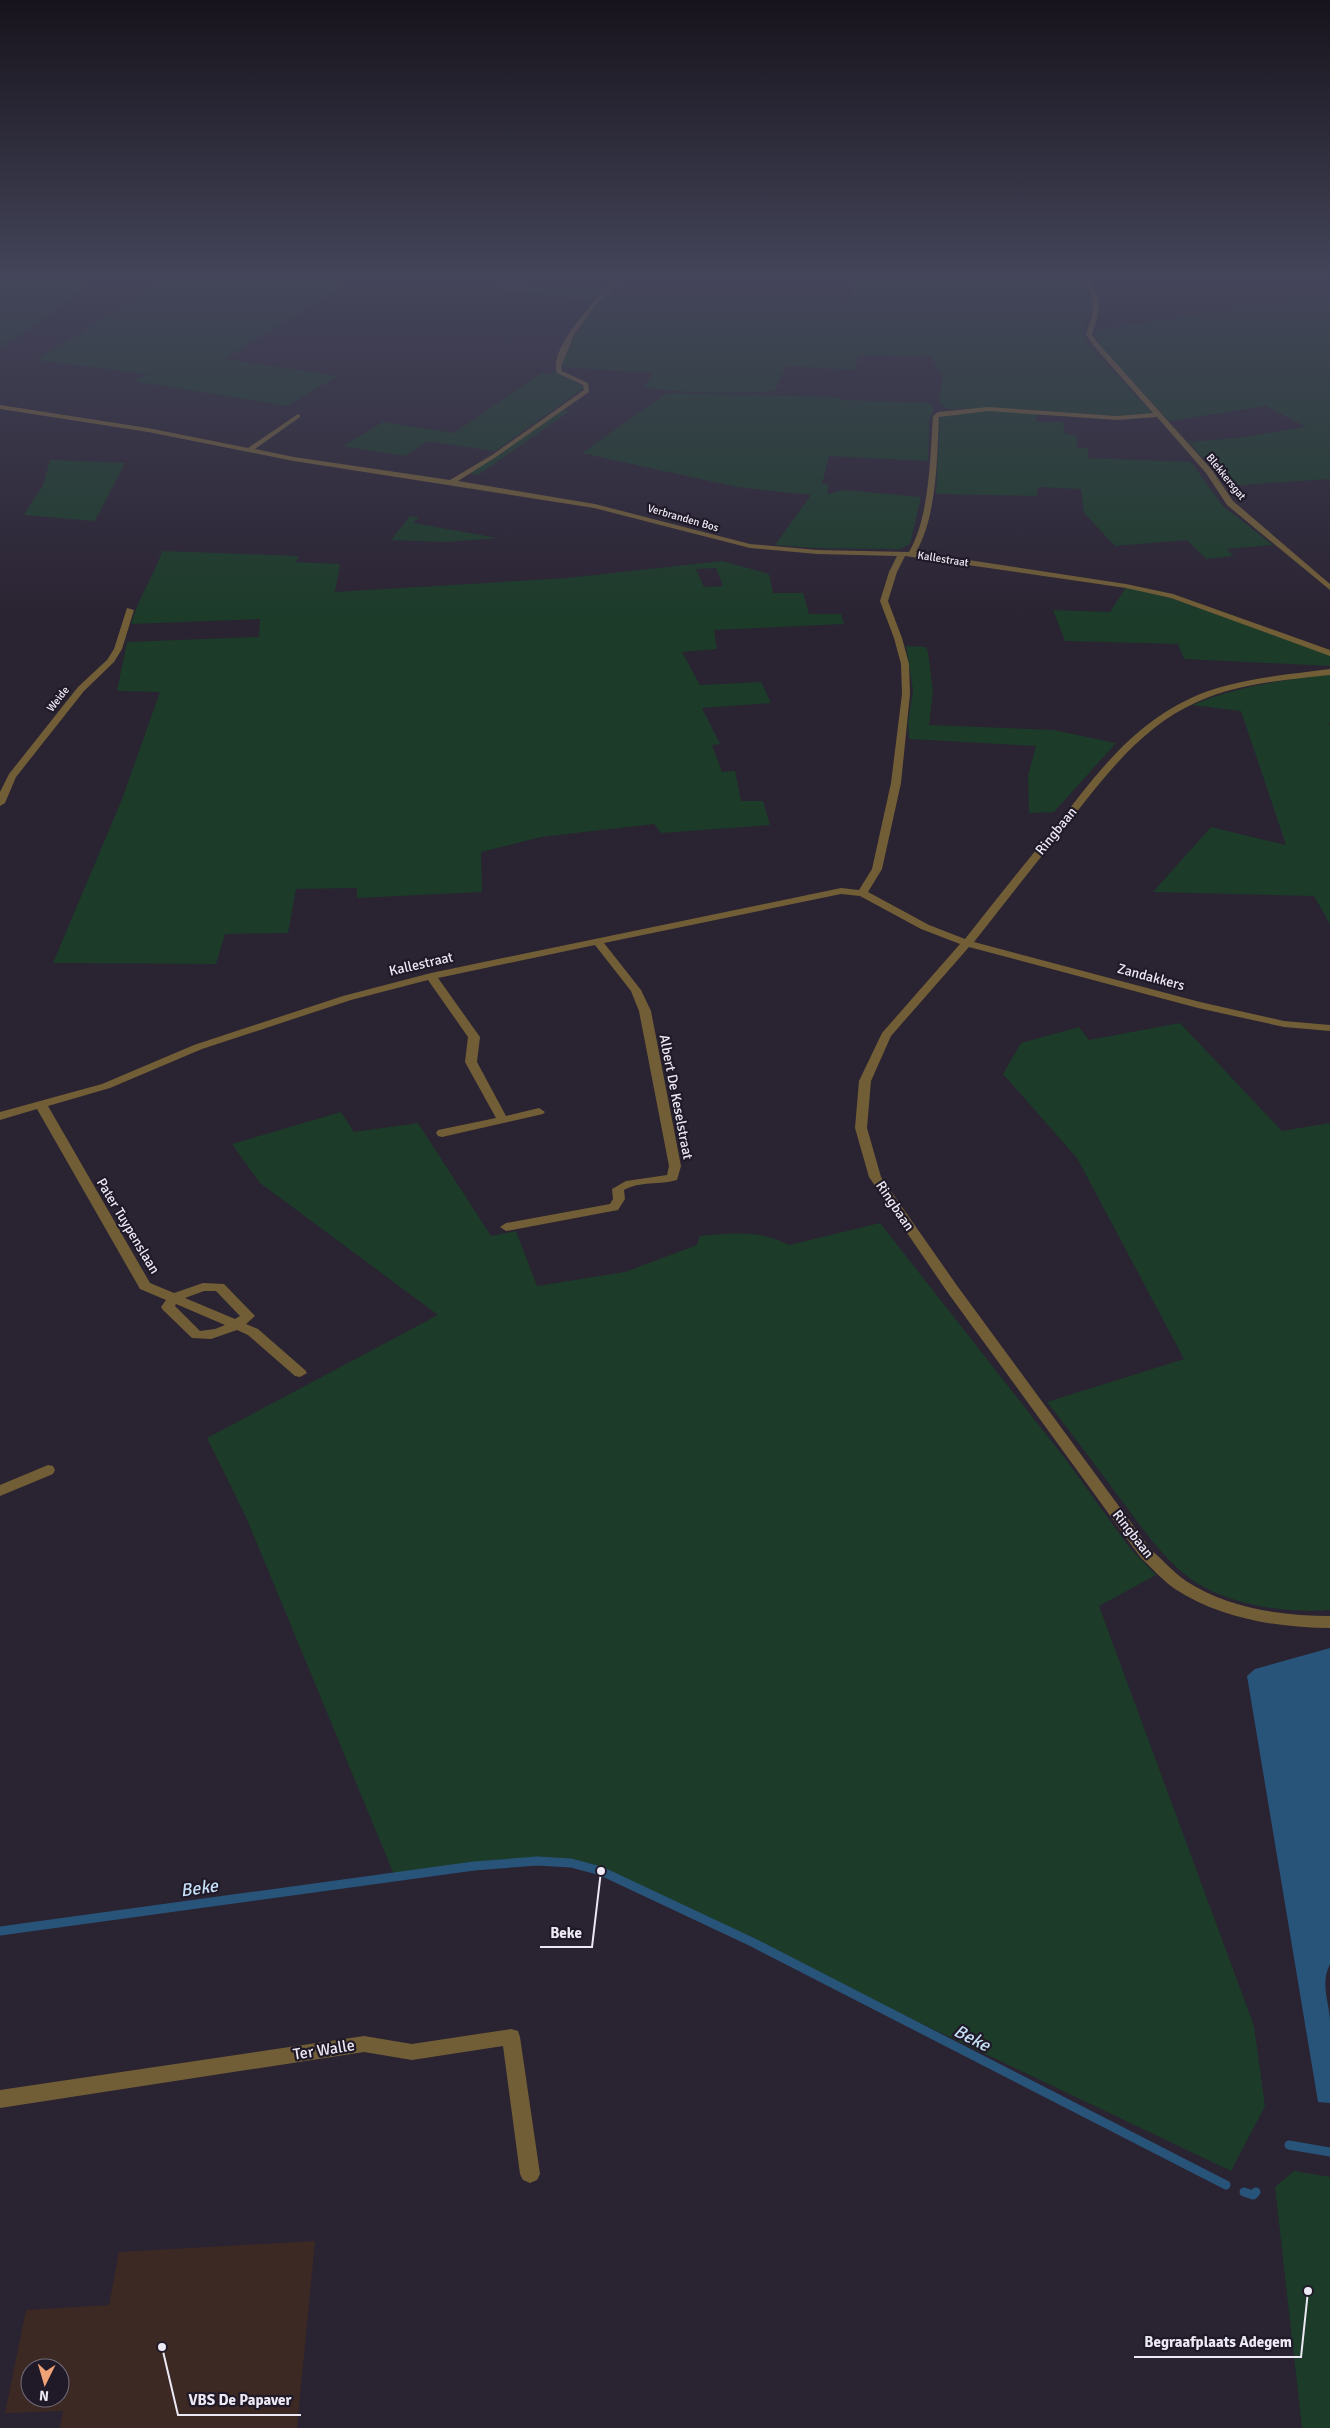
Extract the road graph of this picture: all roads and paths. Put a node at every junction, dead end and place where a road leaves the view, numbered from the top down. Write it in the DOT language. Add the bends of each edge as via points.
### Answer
graph roads {
  1 [pos="587,390"];
  2 [pos="1137,390"];
  3 [pos="0,407"];
  4 [pos="298,416"];
  5 [pos="1160,416"];
  6 [pos="248,450"];
  7 [pos="452,482"];
  8 [pos="907,554"];
  9 [pos="1330,588"];
  10 [pos="130,610"];
  11 [pos="1330,652"];
  12 [pos="1330,672"];
  13 [pos="0,803"];
  14 [pos="862,893"];
  15 [pos="597,941"];
  16 [pos="967,942"];
  17 [pos="431,976"];
  18 [pos="1330,1028"];
  19 [pos="41,1105"];
  20 [pos="539,1112"];
  21 [pos="0,1116"];
  22 [pos="503,1120"];
  23 [pos="442,1133"];
  24 [pos="506,1228"];
  25 [pos="174,1298"];
  26 [pos="238,1325"];
  27 [pos="300,1373"];
  28 [pos="48,1470"];
  29 [pos="0,1490"];
  30 [pos="1330,1622"];
  31 [pos="0,2099"];
  32 [pos="530,2174"];
  1 -- 7 [label="street"];
  2 -- 5 [label="street, Blekkersgat"];
  3 -- 6 [label="street, Verbranden Bos" via="148,430"];
  4 -- 6 [label="street"];
  5 -- 8 [label="street, Kallestraat" via="1117,418 988,409 940,413 936,416 932,471 917,547"];
  5 -- 9 [label="street, Blekkersgat" via="1239,512"];
  6 -- 7 [label="street, Verbranden Bos"];
  7 -- 8 [label="street, Verbranden Bos" via="595,506 750,546"];
  8 -- 11 [label="street, Kallestraat" via="1150,590"];
  8 -- 14 [label="street, Kallestraat" via="893,572 884,601 898,638 906,694 896,783 877,869"];
  10 -- 13 [label="street, Weide" via="118,650 110,662 81,689 18,768"];
  12 -- 16 [label="street, Ringbaan" via="1270,679 1218,691 1193,700 1154,722 1090,789"];
  14 -- 15 [label="street, Kallestraat" via="841,891"];
  14 -- 16 [label="street, Kallestraat" via="925,927"];
  15 -- 17 [label="street, Kallestraat"];
  15 -- 24 [label="street, Albert De Keselstraat" via="636,990 645,1011 675,1166 673,1177 664,1181 623,1184 618,1189 614,1207"];
  16 -- 18 [label="street, Zandakkers" via="1198,1005 1284,1024"];
  16 -- 30 [label="street, Ringbaan" via="886,1035 865,1081 861,1128 875,1178 1146,1554 1182,1586 1244,1612 1289,1621"];
  17 -- 19 [label="street, Kallestraat" via="347,998 198,1047 106,1086"];
  17 -- 22 [label="street" via="474,1037 471,1062"];
  19 -- 21 [label="street, Kallestraat"];
  19 -- 25 [label="street, Pater Tuypenslaan" via="145,1286"];
  20 -- 22 [label="street"];
  22 -- 23 [label="street"];
  25 -- 26 [label="street, Pater Tuypenslaan"];
  25 -- 26 [label="street" via="168,1307 197,1336 210,1336"];
  25 -- 26 [label="street" via="203,1287 219,1287 248,1316"];
  26 -- 27 [label="street, Pater Tuypenslaan" via="253,1332"];
  28 -- 29 [label="street"];
  31 -- 32 [label="street, Ter Walle" via="364,2044 412,2052 511,2037"];
}
